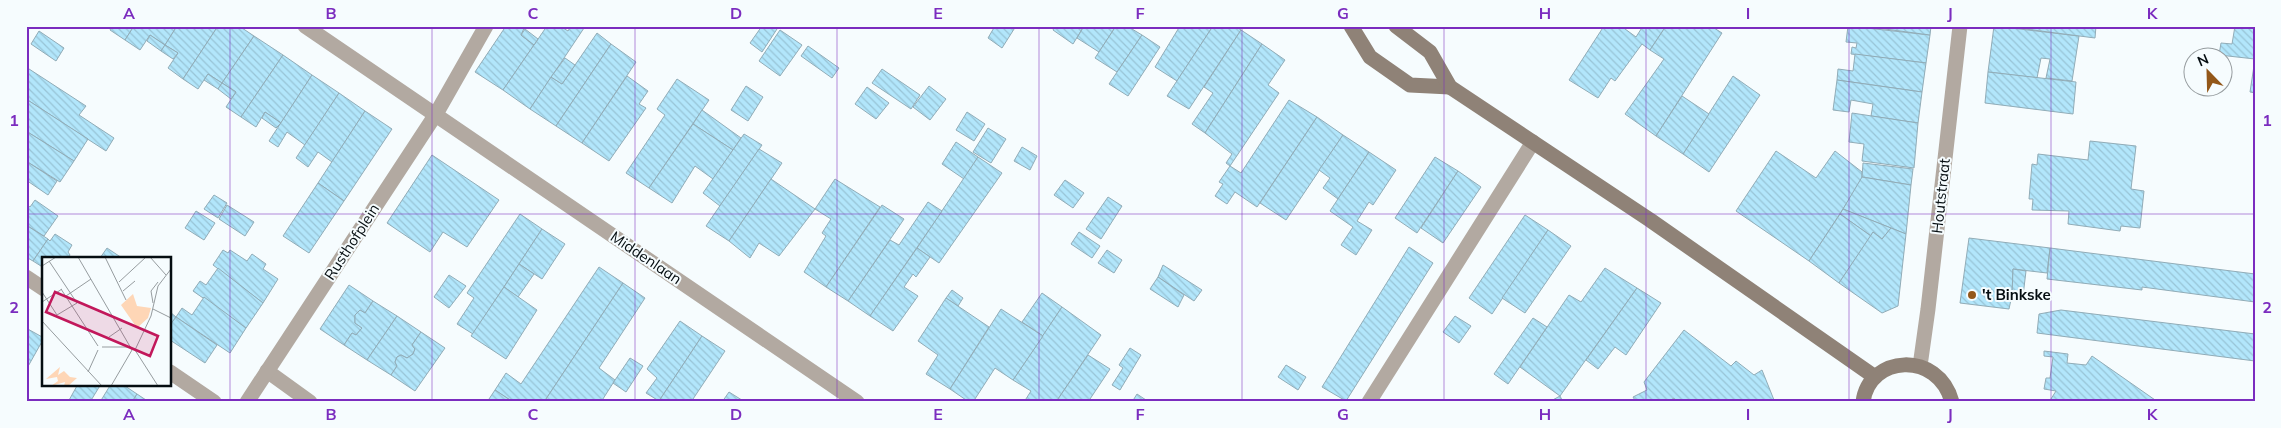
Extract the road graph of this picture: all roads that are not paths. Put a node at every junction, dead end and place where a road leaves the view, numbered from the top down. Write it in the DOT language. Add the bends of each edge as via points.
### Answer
graph roads {
  1 [pos="305,26"];
  2 [pos="486,26"];
  3 [pos="1351,26"];
  4 [pos="1396,26"];
  5 [pos="1960,26"];
  6 [pos="1450,87"];
  7 [pos="436,114"];
  8 [pos="1533,142"];
  9 [pos="26,277"];
  10 [pos="42,288"];
  11 [pos="1920,366"];
  12 [pos="267,371"];
  13 [pos="171,373"];
  14 [pos="1875,377"];
  15 [pos="214,402"];
  16 [pos="247,402"];
  17 [pos="310,402"];
  18 [pos="857,402"];
  19 [pos="1369,402"];
  20 [pos="1863,402"];
  21 [pos="1952,402"];
  1 -- 7 [label="street, Middenlaan"];
  2 -- 7 [label="street"];
  3 -- 6 [label="street" via="1370,57 1410,85"];
  4 -- 6 [label="street" via="1430,52"];
  5 -- 11 [label="street, Houtstraat"];
  6 -- 8 [label="street"];
  7 -- 12 [label="street, Rusthofplein"];
  7 -- 18 [label="street, Middenlaan"];
  8 -- 14 [label="street"];
  8 -- 19 [label="street"];
  9 -- 10 [label="street"];
  11 -- 14 [label="street" via="1895,366"];
  11 -- 21 [label="street" via="1943,382"];
  12 -- 16 [label="street, Rusthofplein"];
  12 -- 17 [label="street"];
  13 -- 15 [label="street"];
  14 -- 20 [label="street"];
}
